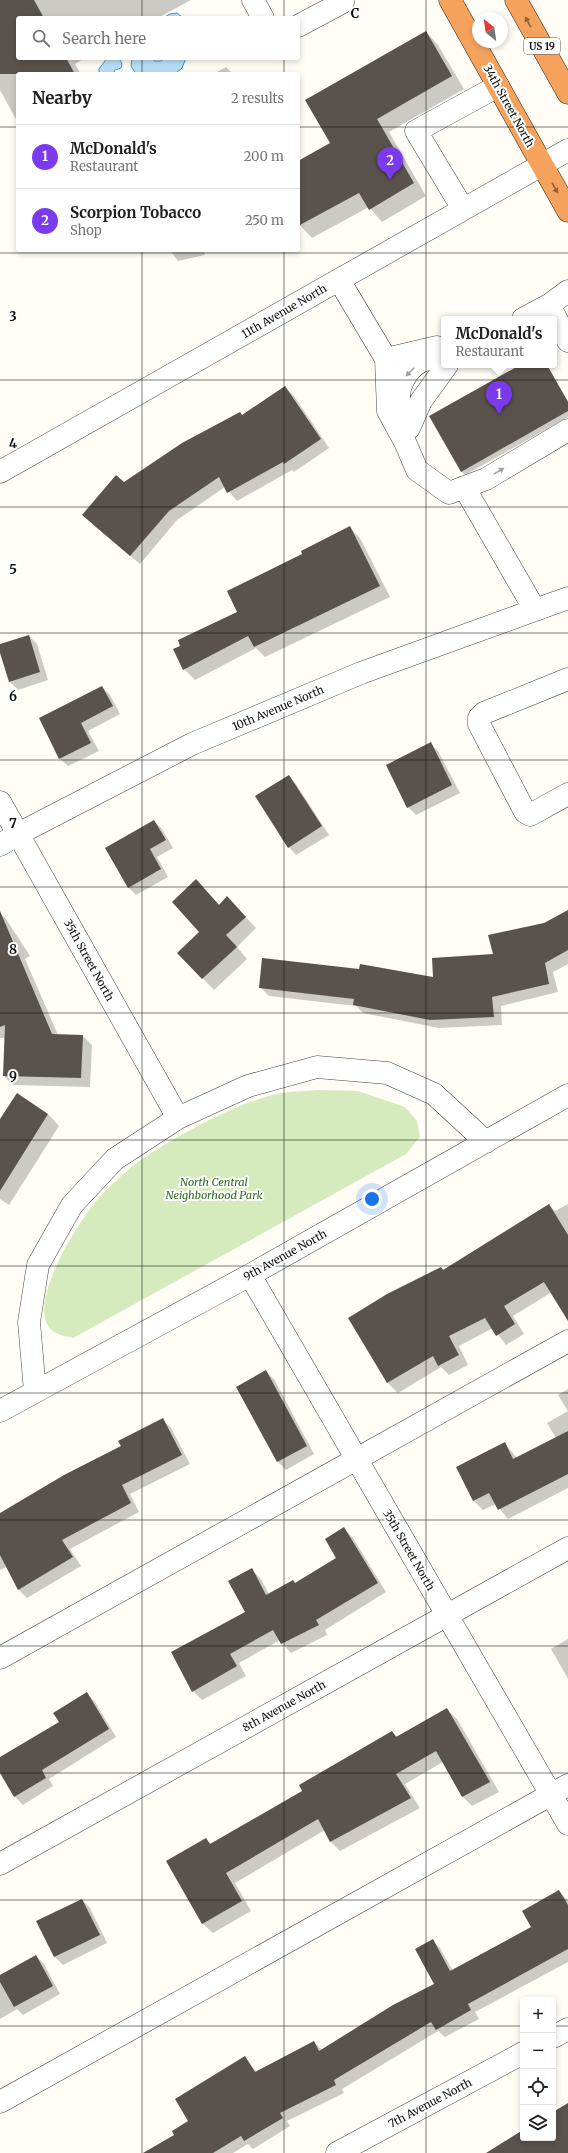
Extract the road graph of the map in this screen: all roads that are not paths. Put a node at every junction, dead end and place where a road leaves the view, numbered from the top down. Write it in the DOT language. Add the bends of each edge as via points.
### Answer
graph roads {
  1 [pos="253,0"];
  2 [pos="342,0"];
  3 [pos="450,0"];
  4 [pos="516,0"];
  5 [pos="262,16"];
  6 [pos="300,25"];
  7 [pos="498,86"];
  8 [pos="568,92"];
  9 [pos="568,150"];
  10 [pos="542,165"];
  11 [pos="463,209"];
  12 [pos="568,211"];
  13 [pos="339,280"];
  14 [pos="568,291"];
  15 [pos="549,305"];
  16 [pos="529,316"];
  17 [pos="555,316"];
  18 [pos="557,320"];
  19 [pos="568,341"];
  20 [pos="441,347"];
  21 [pos="441,358"];
  22 [pos="386,359"];
  23 [pos="445,368"];
  24 [pos="568,414"];
  25 [pos="409,428"];
  26 [pos="568,430"];
  27 [pos="0,472"];
  28 [pos="464,487"];
  29 [pos="568,598"];
  30 [pos="535,610"];
  31 [pos="568,679"];
  32 [pos="568,794"];
  33 [pos="0,802"];
  34 [pos="18,834"];
  35 [pos="0,845"];
  36 [pos="568,1095"];
  37 [pos="178,1118"];
  38 [pos="486,1142"];
  39 [pos="250,1275"];
  40 [pos="568,1342"];
  41 [pos="35,1390"];
  42 [pos="0,1411"];
  43 [pos="357,1459"];
  44 [pos="568,1548"];
  45 [pos="447,1615"];
  46 [pos="0,1658"];
  47 [pos="559,1790"];
  48 [pos="568,1824"];
  49 [pos="0,1864"];
  50 [pos="568,2029"];
  51 [pos="556,2035"];
  52 [pos="520,2055"];
  53 [pos="0,2102"];
  54 [pos="337,2153"];
  1 -- 5 [label="street"];
  2 -- 6 [label="street" via="343,2"];
  3 -- 7 [label="highway, 34th Street North"];
  8 -- 4 [label="highway, US 19, one-way"];
  7 -- 10 [label="highway, 34th Street North"];
  7 -- 11 [label="street" via="416,131"];
  9 -- 10 [label="street, 11th Avenue North"];
  10 -- 11 [label="street, 11th Avenue North"];
  10 -- 12 [label="highway, 34th Street North, one-way"];
  11 -- 13 [label="street, 11th Avenue North"];
  13 -- 22 [label="street"];
  13 -- 27 [label="street, 11th Avenue North"];
  14 -- 15 [label="street"];
  15 -- 16 [label="street"];
  15 -- 17 [label="street"];
  18 -- 19 [label="street"];
  20 -- 22 [label="street"];
  21 -- 25 [label="street, one-way" via="428,359 412,370 402,382 398,391 398,402"];
  22 -- 28 [label="street" via="388,411 417,470 449,493"];
  23 -- 25 [label="street" via="421,401"];
  24 -- 25 [label="street" via="470,472 457,476 430,463"];
  28 -- 26 [label="street, one-way" via="486,479"];
  28 -- 30 [label="street"];
  29 -- 30 [label="street, 10th Avenue North"];
  30 -- 34 [label="street, 10th Avenue North" via="361,673 192,744"];
  31 -- 32 [label="street" via="484,713 479,718 479,724 526,812 530,815"];
  33 -- 34 [label="street, 35th Street North"];
  34 -- 35 [label="street, 10th Avenue North"];
  34 -- 37 [label="street, 35th Street North"];
  36 -- 38 [label="street, 9th Avenue North"];
  37 -- 38 [label="street" via="248,1086 317,1067 387,1073 434,1094"];
  37 -- 41 [label="street" via="116,1159 88,1188 72,1205 38,1265 29,1322"];
  38 -- 39 [label="street, 9th Avenue North"];
  39 -- 41 [label="street, 9th Avenue North"];
  39 -- 43 [label="street, 35th Street North"];
  40 -- 43 [label="street"];
  41 -- 42 [label="street, 9th Avenue North"];
  43 -- 45 [label="street, 35th Street North"];
  43 -- 46 [label="street"];
  44 -- 45 [label="street, 8th Avenue North"];
  45 -- 47 [label="street, 35th Street North"];
  45 -- 49 [label="street, 8th Avenue North"];
  47 -- 48 [label="street, 35th Street North"];
  47 -- 53 [label="street"];
  50 -- 51 [label="street"];
  52 -- 54 [label="street, 7th Avenue North"];
}
